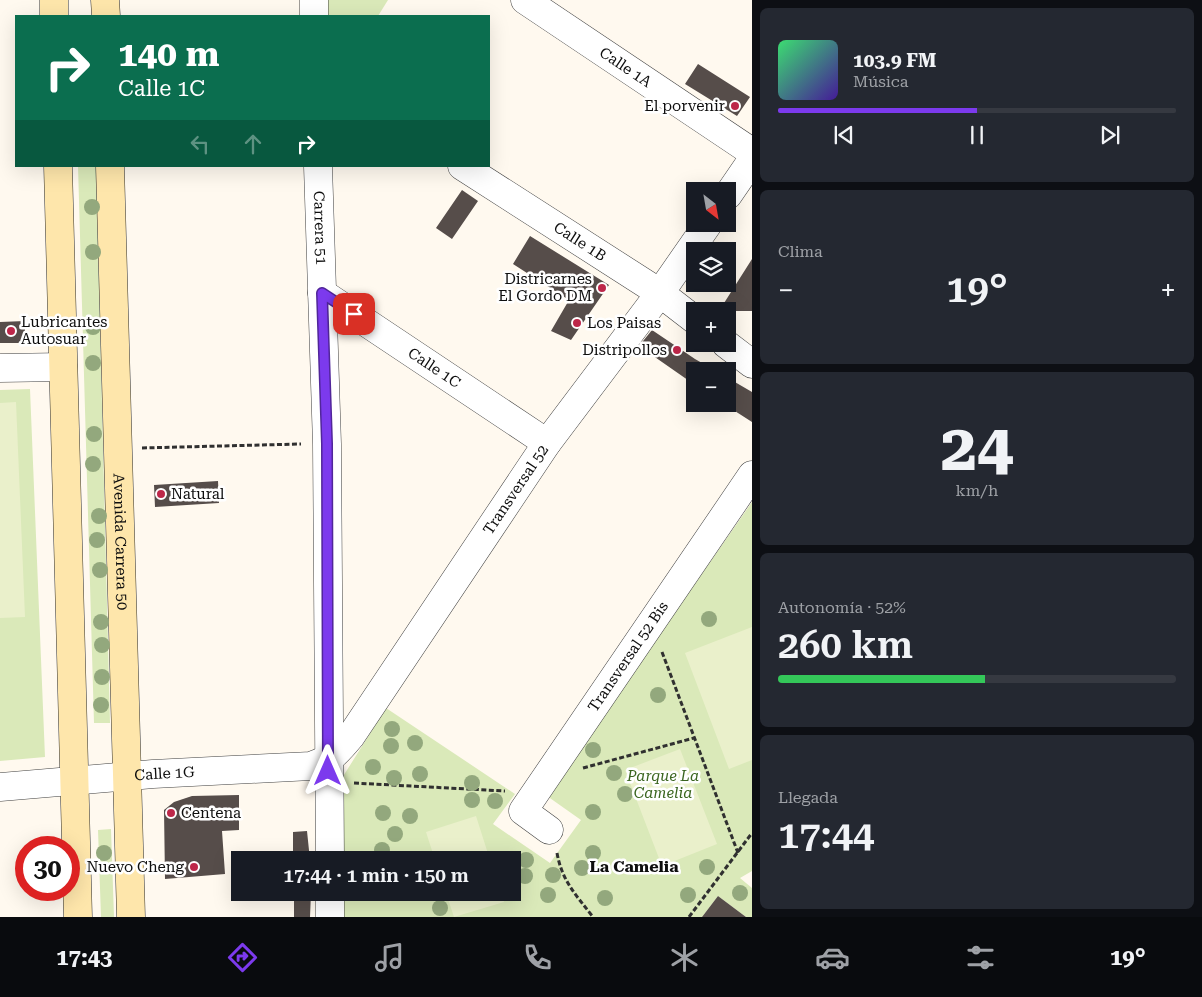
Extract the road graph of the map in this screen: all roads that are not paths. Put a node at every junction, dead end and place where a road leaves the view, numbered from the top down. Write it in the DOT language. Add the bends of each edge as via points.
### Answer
graph roads {
  1 [pos="54,0"];
  2 [pos="105,0"];
  3 [pos="314,0"];
  4 [pos="525,0"];
  5 [pos="54,15"];
  6 [pos="106,15"];
  7 [pos="314,15"];
  8 [pos="752,152"];
  9 [pos="752,160"];
  10 [pos="58,167"];
  11 [pos="110,167"];
  12 [pos="318,167"];
  13 [pos="464,167"];
  14 [pos="736,183"];
  15 [pos="702,232"];
  16 [pos="322,293"];
  17 [pos="660,293"];
  18 [pos="686,313"];
  19 [pos="736,352"];
  20 [pos="752,364"];
  21 [pos="63,367"];
  22 [pos="0,368"];
  23 [pos="547,443"];
  24 [pos="752,475"];
  25 [pos="328,771"];
  26 [pos="128,776"];
  27 [pos="74,781"];
  28 [pos="0,787"];
  29 [pos="553,840"];
  30 [pos="330,851"];
  31 [pos="330,901"];
  32 [pos="78,917"];
  33 [pos="131,917"];
  34 [pos="330,917"];
  1 -- 5 [label="main road"];
  2 -- 6 [label="main road"];
  3 -- 7 [label="street"];
  4 -- 8 [label="street, Calle 1A"];
  9 -- 14 [label="street"];
  10 -- 21 [label="main road"];
  11 -- 26 [label="main road, Avenida Carrera 50"];
  12 -- 16 [label="street, Carrera 51"];
  13 -- 17 [label="street, Calle 1B"];
  15 -- 17 [label="street, Transversal 52"];
  16 -- 23 [label="street, Calle 1C"];
  16 -- 25 [label="street, Carrera 51" via="327,444"];
  17 -- 18 [label="street, Calle 1B"];
  17 -- 23 [label="street, Transversal 52"];
  19 -- 20 [label="street"];
  21 -- 22 [label="street"];
  21 -- 27 [label="main road"];
  23 -- 25 [label="street, Transversal 52"];
  24 -- 29 [label="street, Transversal 52 Bis" via="522,811"];
  25 -- 26 [label="street, Calle 1G" via="311,766"];
  25 -- 30 [label="street, Carrera 51"];
  26 -- 27 [label="street, Calle 1G"];
  26 -- 33 [label="main road, Avenida Carrera 50"];
  27 -- 28 [label="street, Calle 1G"];
  27 -- 32 [label="main road"];
  31 -- 34 [label="street"];
}
